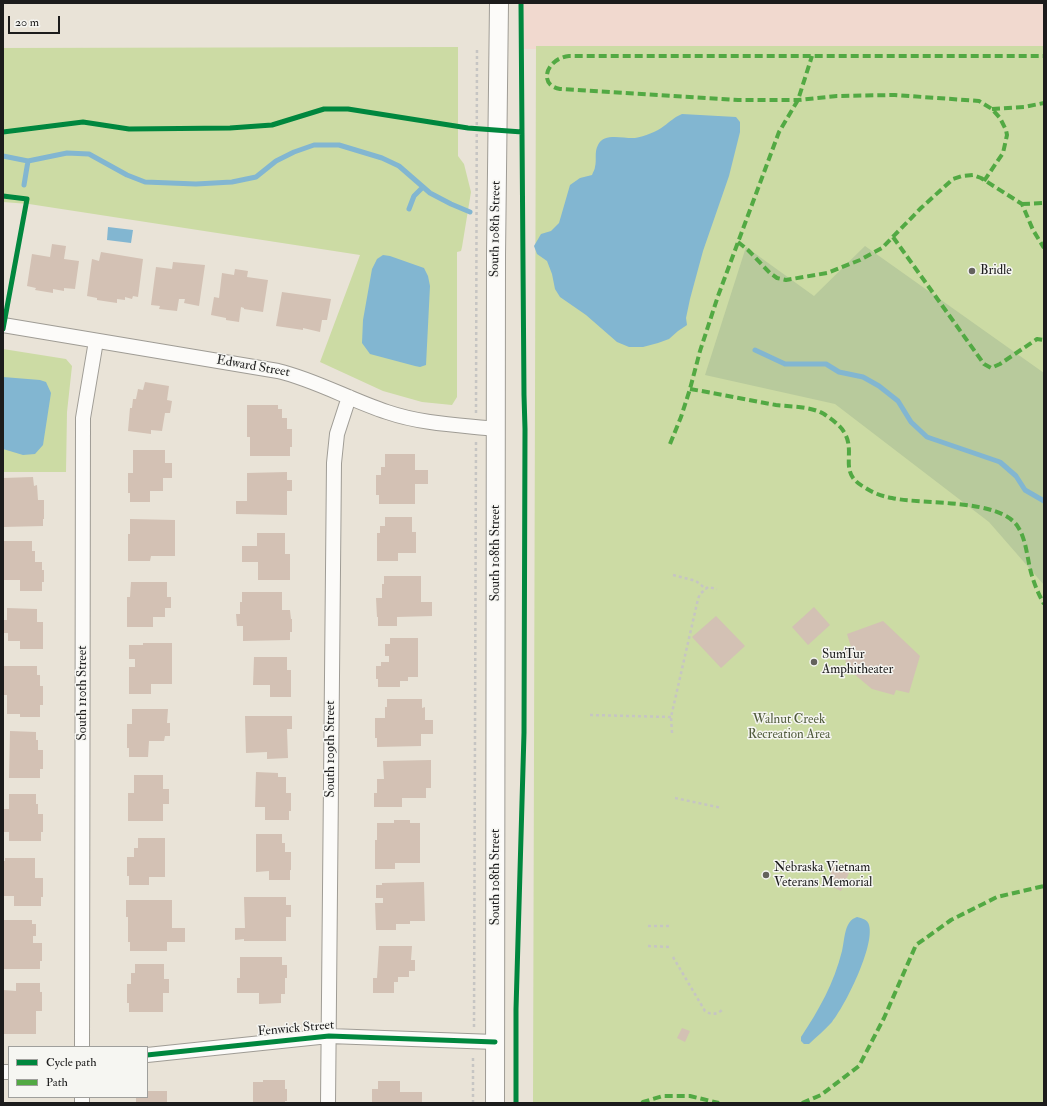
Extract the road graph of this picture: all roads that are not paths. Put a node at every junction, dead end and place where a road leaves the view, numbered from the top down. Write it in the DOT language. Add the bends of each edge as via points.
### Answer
graph roads {
  1 [pos="498,3"];
  2 [pos="3,326"];
  3 [pos="96,340"];
  4 [pos="349,397"];
  5 [pos="496,429"];
  6 [pos="329,1036"];
  7 [pos="495,1042"];
  8 [pos="82,1046"];
  9 [pos="148,1055"];
  10 [pos="328,1103"];
  11 [pos="495,1103"];
  1 -- 5 [label="street, South 108th Street"];
  2 -- 3 [label="street, Edward Street"];
  3 -- 4 [label="street, Edward Street" via="278,371 306,378"];
  3 -- 8 [label="street, South 110th Street" via="83,418"];
  4 -- 5 [label="street, Edward Street" via="387,412 418,420"];
  4 -- 6 [label="street, South 109th Street" via="337,434 334,463"];
  5 -- 7 [label="street, South 108th Street"];
  6 -- 7 [label="street, Fenwick Street"];
  6 -- 9 [label="street, Fenwick Street"];
  6 -- 10 [label="street, South 109th Street"];
  7 -- 11 [label="street, South 108th Street"];
}
